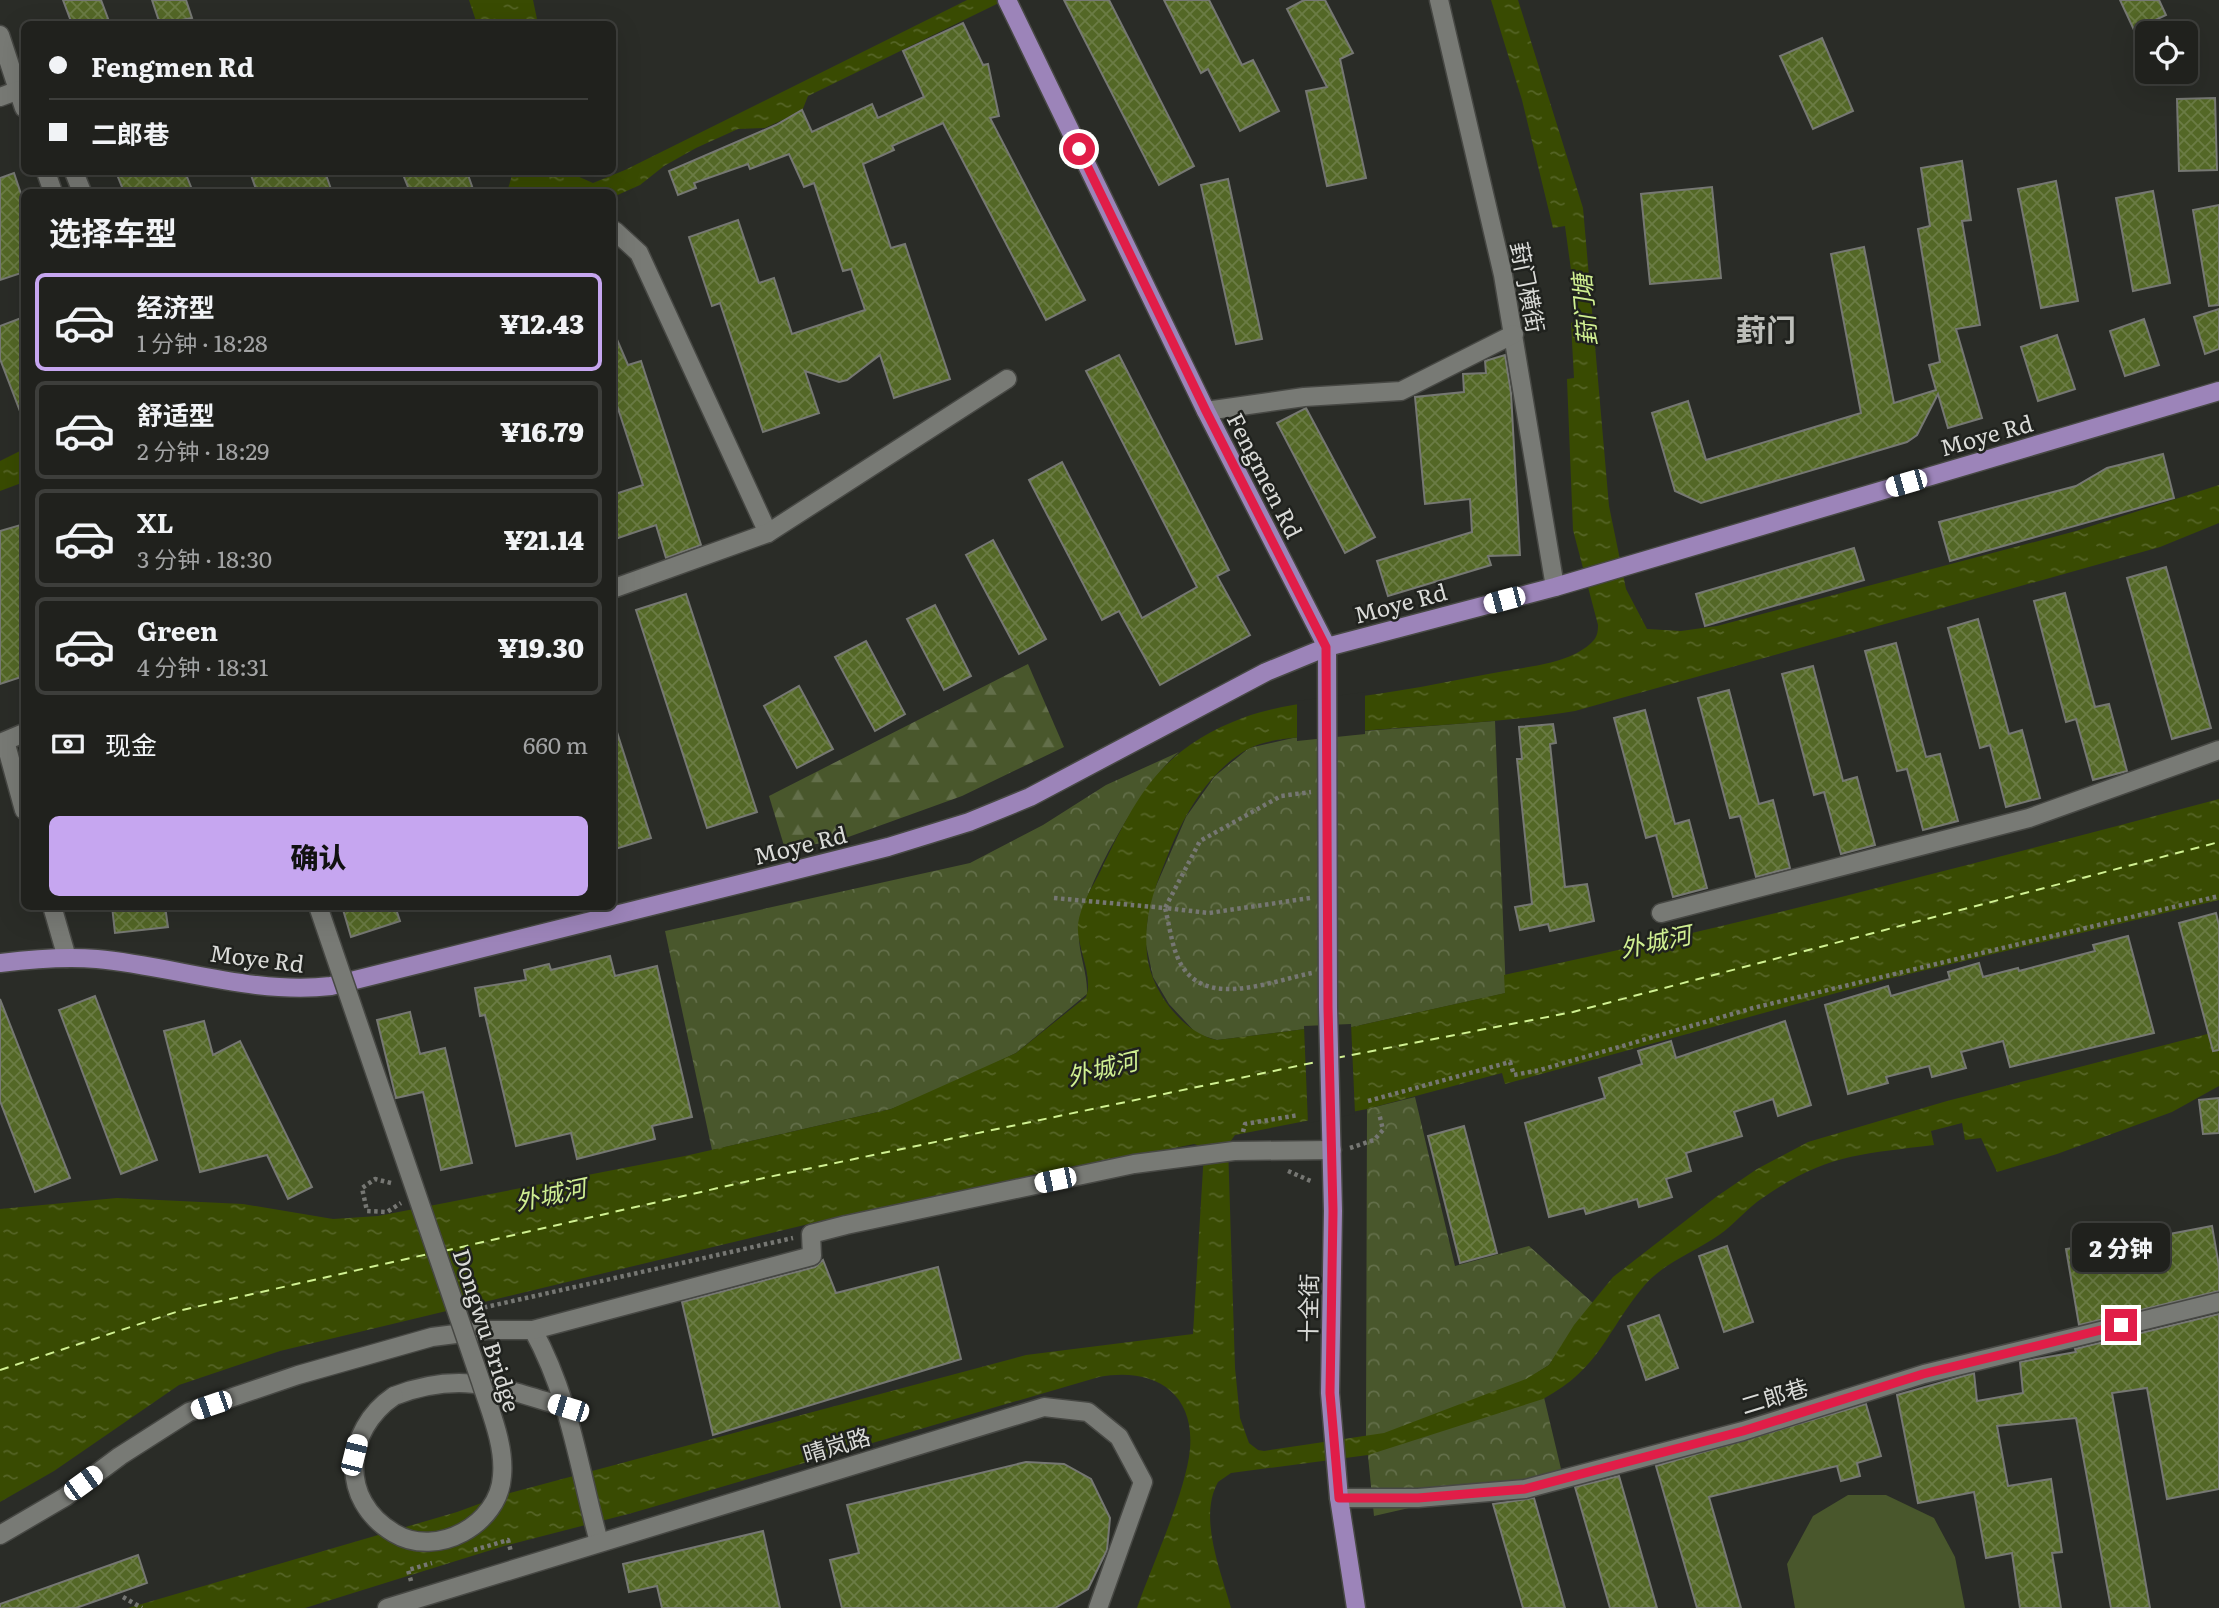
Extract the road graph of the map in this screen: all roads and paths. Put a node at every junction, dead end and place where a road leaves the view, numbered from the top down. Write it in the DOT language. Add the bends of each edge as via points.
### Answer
graph roads {
  1 [pos="1439,0"];
  2 [pos="1008,3"];
  3 [pos="0,35"];
  4 [pos="19,90"];
  5 [pos="0,97"];
  6 [pos="21,97"];
  7 [pos="616,235"];
  8 [pos="1514,334"];
  9 [pos="1007,379"];
  10 [pos="2219,391"];
  11 [pos="1206,411"];
  12 [pos="768,533"];
  13 [pos="1555,587"];
  14 [pos="616,588"];
  15 [pos="1326,647"];
  16 [pos="21,734"];
  17 [pos="2219,750"];
  18 [pos="1327,790"];
  19 [pos="21,799"];
  20 [pos="1328,896"];
  21 [pos="2219,896"];
  22 [pos="1054,898"];
  23 [pos="1165,908"];
  24 [pos="53,910"];
  25 [pos="319,910"];
  26 [pos="1661,913"];
  27 [pos="67,958"];
  28 [pos="0,963"];
  29 [pos="1330,969"];
  30 [pos="1328,1008"];
  31 [pos="1368,1101"];
  32 [pos="1379,1114"];
  33 [pos="1299,1115"];
  34 [pos="1245,1124"];
  35 [pos="1332,1143"];
  36 [pos="414,1181"];
  37 [pos="403,1200"];
  38 [pos="811,1234"];
  39 [pos="2219,1302"];
  40 [pos="480,1309"];
  41 [pos="533,1330"];
  42 [pos="568,1408"];
  43 [pos="1339,1498"];
  44 [pos="0,1535"];
  45 [pos="597,1535"];
  46 [pos="508,1540"];
  47 [pos="464,1553"];
  48 [pos="123,1597"];
  49 [pos="142,1608"];
  50 [pos="387,1608"];
  51 [pos="1098,1608"];
  52 [pos="1356,1608"];
  1 -- 8 [label="street, 葑门横街"];
  2 -- 11 [label="main road, Fengmen Rd"];
  3 -- 4 [label="street"];
  4 -- 5 [label="street"];
  4 -- 6 [label="street"];
  7 -- 12 [label="street" via="639,253"];
  8 -- 11 [label="street" via="1401,391 1304,397"];
  8 -- 13 [label="street, 葑门横街"];
  9 -- 12 [label="street"];
  10 -- 13 [label="main road, Moye Rd"];
  11 -- 15 [label="main road, Fengmen Rd"];
  12 -- 14 [label="street"];
  13 -- 15 [label="main road, Moye Rd"];
  15 -- 18 [label="main road, Fengmen Rd"];
  15 -- 27 [label="main road, Moye Rd" via="1266,672 1030,797 969,822 888,848 356,982 307,989 268,986"];
  16 -- 19 [label="street" via="5,741"];
  17 -- 26 [label="street" via="2029,818"];
  18 -- 20 [label="main road, Fengmen Rd"];
  18 -- 23 [label="path" via="1281,796 1200,841"];
  20 -- 23 [label="path" via="1209,913"];
  20 -- 29 [label="main road, Fengmen Rd"];
  21 -- 31 [label="path" via="1753,1008 1540,1070 1514,1075 1510,1062"];
  22 -- 23 [label="path"];
  23 -- 29 [label="path" via="1177,957 1195,982 1221,991"];
  24 -- 27 [label="street"];
  25 -- 36 [label="street, Dongwu Bridge, bridge"];
  27 -- 28 [label="main road, Moye Rd"];
  29 -- 30 [label="main road, Fengmen Rd"];
  30 -- 35 [label="main road, 十全街"];
  32 -- 35 [label="path" via="1383,1130 1374,1140 1360,1147"];
  33 -- 34 [label="path"];
  35 -- 38 [label="street" via="1134,1164"];
  35 -- 43 [label="main road, 十全街" via="1330,1393"];
  36 -- 37 [label="path"];
  36 -- 42 [label="street, Dongwu Bridge, bridge" via="481,1382 502,1457 498,1499 487,1517 470,1529 429,1541 395,1534 367,1508 353,1471 354,1455 368,1420 394,1396 422,1385 457,1381 493,1385"];
  37 -- 37 [label="path" via="387,1212 367,1210 362,1188 375,1179 391,1183"];
  38 -- 40 [label="path"];
  38 -- 41 [label="street" via="812,1256"];
  39 -- 43 [label="street, 二郎巷" via="1923,1374 1743,1431 1525,1489 1418,1498"];
  41 -- 42 [label="street"];
  41 -- 44 [label="street" via="432,1337 189,1412 65,1497"];
  42 -- 45 [label="street"];
  43 -- 52 [label="main road, 十全街"];
  45 -- 50 [label="street, 晴岚路"];
  45 -- 51 [label="street, 晴岚路" via="1044,1407 1088,1412 1119,1437 1143,1482"];
  46 -- 47 [label="path"];
  48 -- 49 [label="path"];
}
